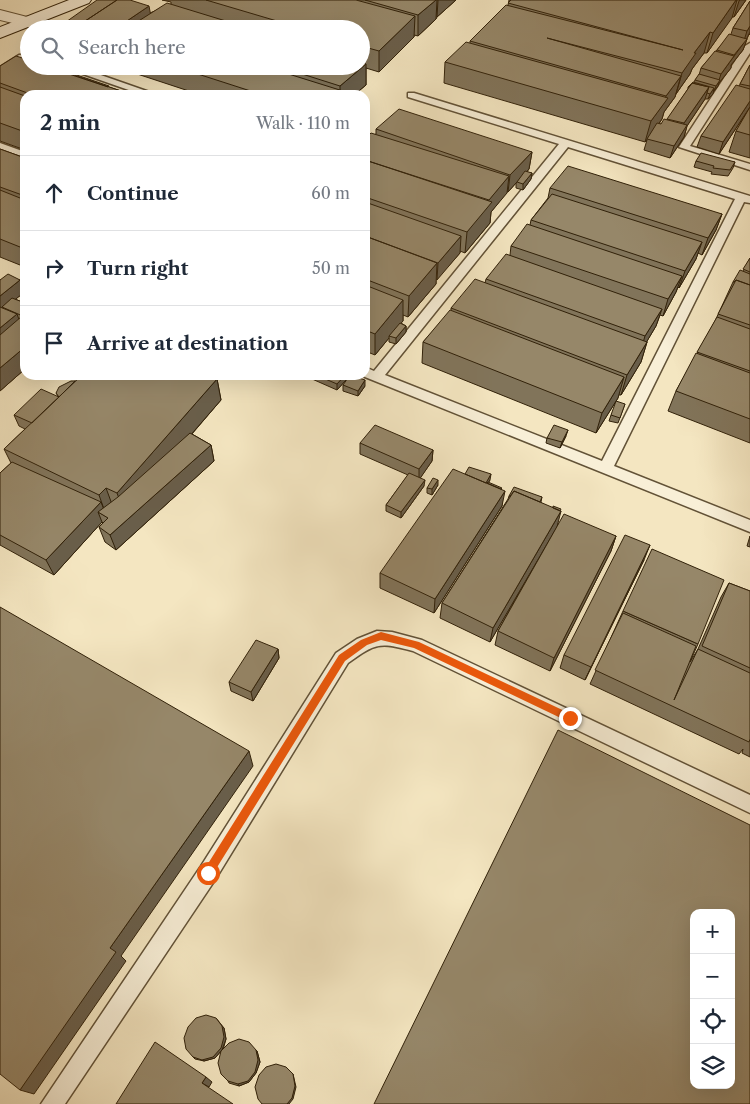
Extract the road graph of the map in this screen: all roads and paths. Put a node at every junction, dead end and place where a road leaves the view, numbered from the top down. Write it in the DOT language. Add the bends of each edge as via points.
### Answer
graph roads {
  1 [pos="83,0"];
  2 [pos="0,15"];
  3 [pos="21,20"];
  4 [pos="34,20"];
  5 [pos="20,25"];
  6 [pos="0,33"];
  7 [pos="750,46"];
  8 [pos="20,58"];
  9 [pos="0,71"];
  10 [pos="92,75"];
  11 [pos="138,90"];
  12 [pos="411,95"];
  13 [pos="566,142"];
  14 [pos="0,146"];
  15 [pos="20,154"];
  16 [pos="750,167"];
  17 [pos="746,198"];
  18 [pos="371,374"];
  19 [pos="606,468"];
  20 [pos="750,526"];
  21 [pos="750,804"];
  22 [pos="52,1104"];
  1 -- 4 [label="main road"];
  2 -- 3 [label="main road"];
  5 -- 6 [label="main road"];
  7 -- 16 [label="lane" via="684,147"];
  8 -- 9 [label="lane"];
  10 -- 11 [label="lane"];
  12 -- 13 [label="lane"];
  13 -- 17 [label="lane"];
  13 -- 18 [label="lane"];
  14 -- 15 [label="lane"];
  17 -- 19 [label="lane"];
  18 -- 19 [label="lane"];
  19 -- 20 [label="lane"];
  21 -- 22 [label="lane" via="416,645 381,636 364,642 342,658 208,873"];
}
